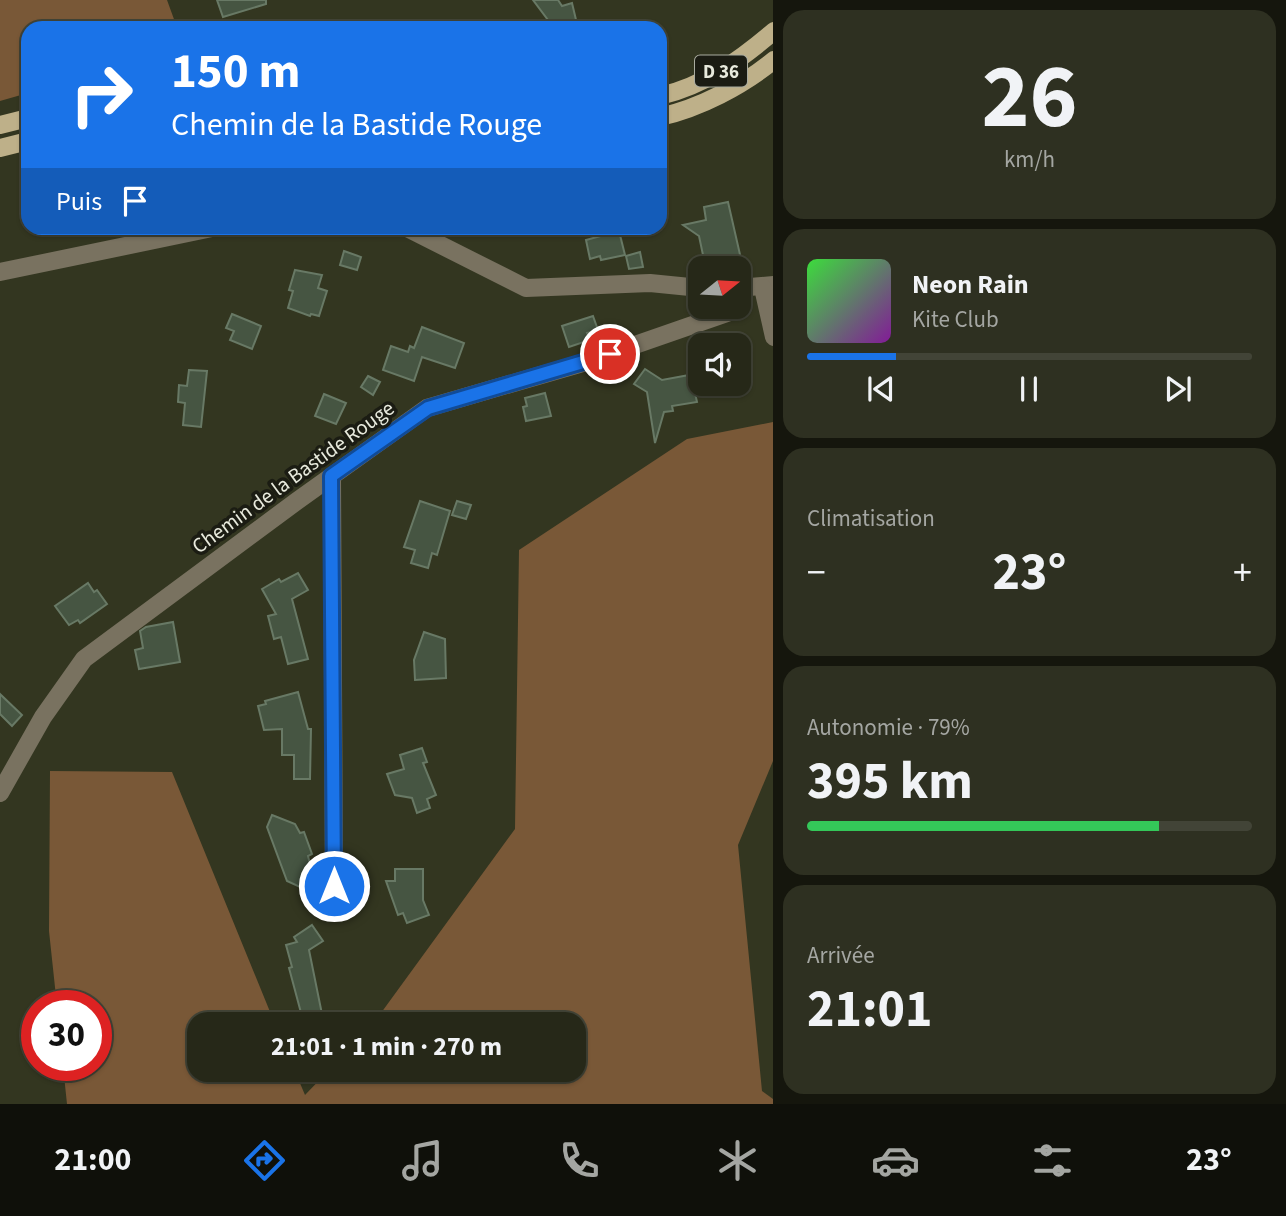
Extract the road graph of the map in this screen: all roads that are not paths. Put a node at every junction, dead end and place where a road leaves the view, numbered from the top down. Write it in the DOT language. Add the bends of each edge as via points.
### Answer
graph roads {
  1 [pos="773,31"];
  2 [pos="773,60"];
  3 [pos="667,93"];
  4 [pos="667,115"];
  5 [pos="21,120"];
  6 [pos="0,125"];
  7 [pos="21,143"];
  8 [pos="0,148"];
  9 [pos="178,235"];
  10 [pos="421,235"];
  11 [pos="0,272"];
  12 [pos="688,287"];
  13 [pos="765,287"];
  14 [pos="710,319"];
  15 [pos="773,337"];
  16 [pos="331,476"];
  17 [pos="0,793"];
  18 [pos="334,886"];
  1 -- 3 [label="main road, D 36" via="710,78"];
  2 -- 4 [label="main road, D 36" via="728,90"];
  5 -- 6 [label="main road"];
  7 -- 8 [label="main road"];
  9 -- 11 [label="street"];
  10 -- 12 [label="street" via="526,288 650,283"];
  13 -- 15 [label="street"];
  14 -- 16 [label="street, Chemin de la Bastide Rouge" via="586,362 428,408"];
  16 -- 17 [label="street, Chemin de la Bastide Rouge" via="84,659 43,717"];
  16 -- 18 [label="street"];
}
